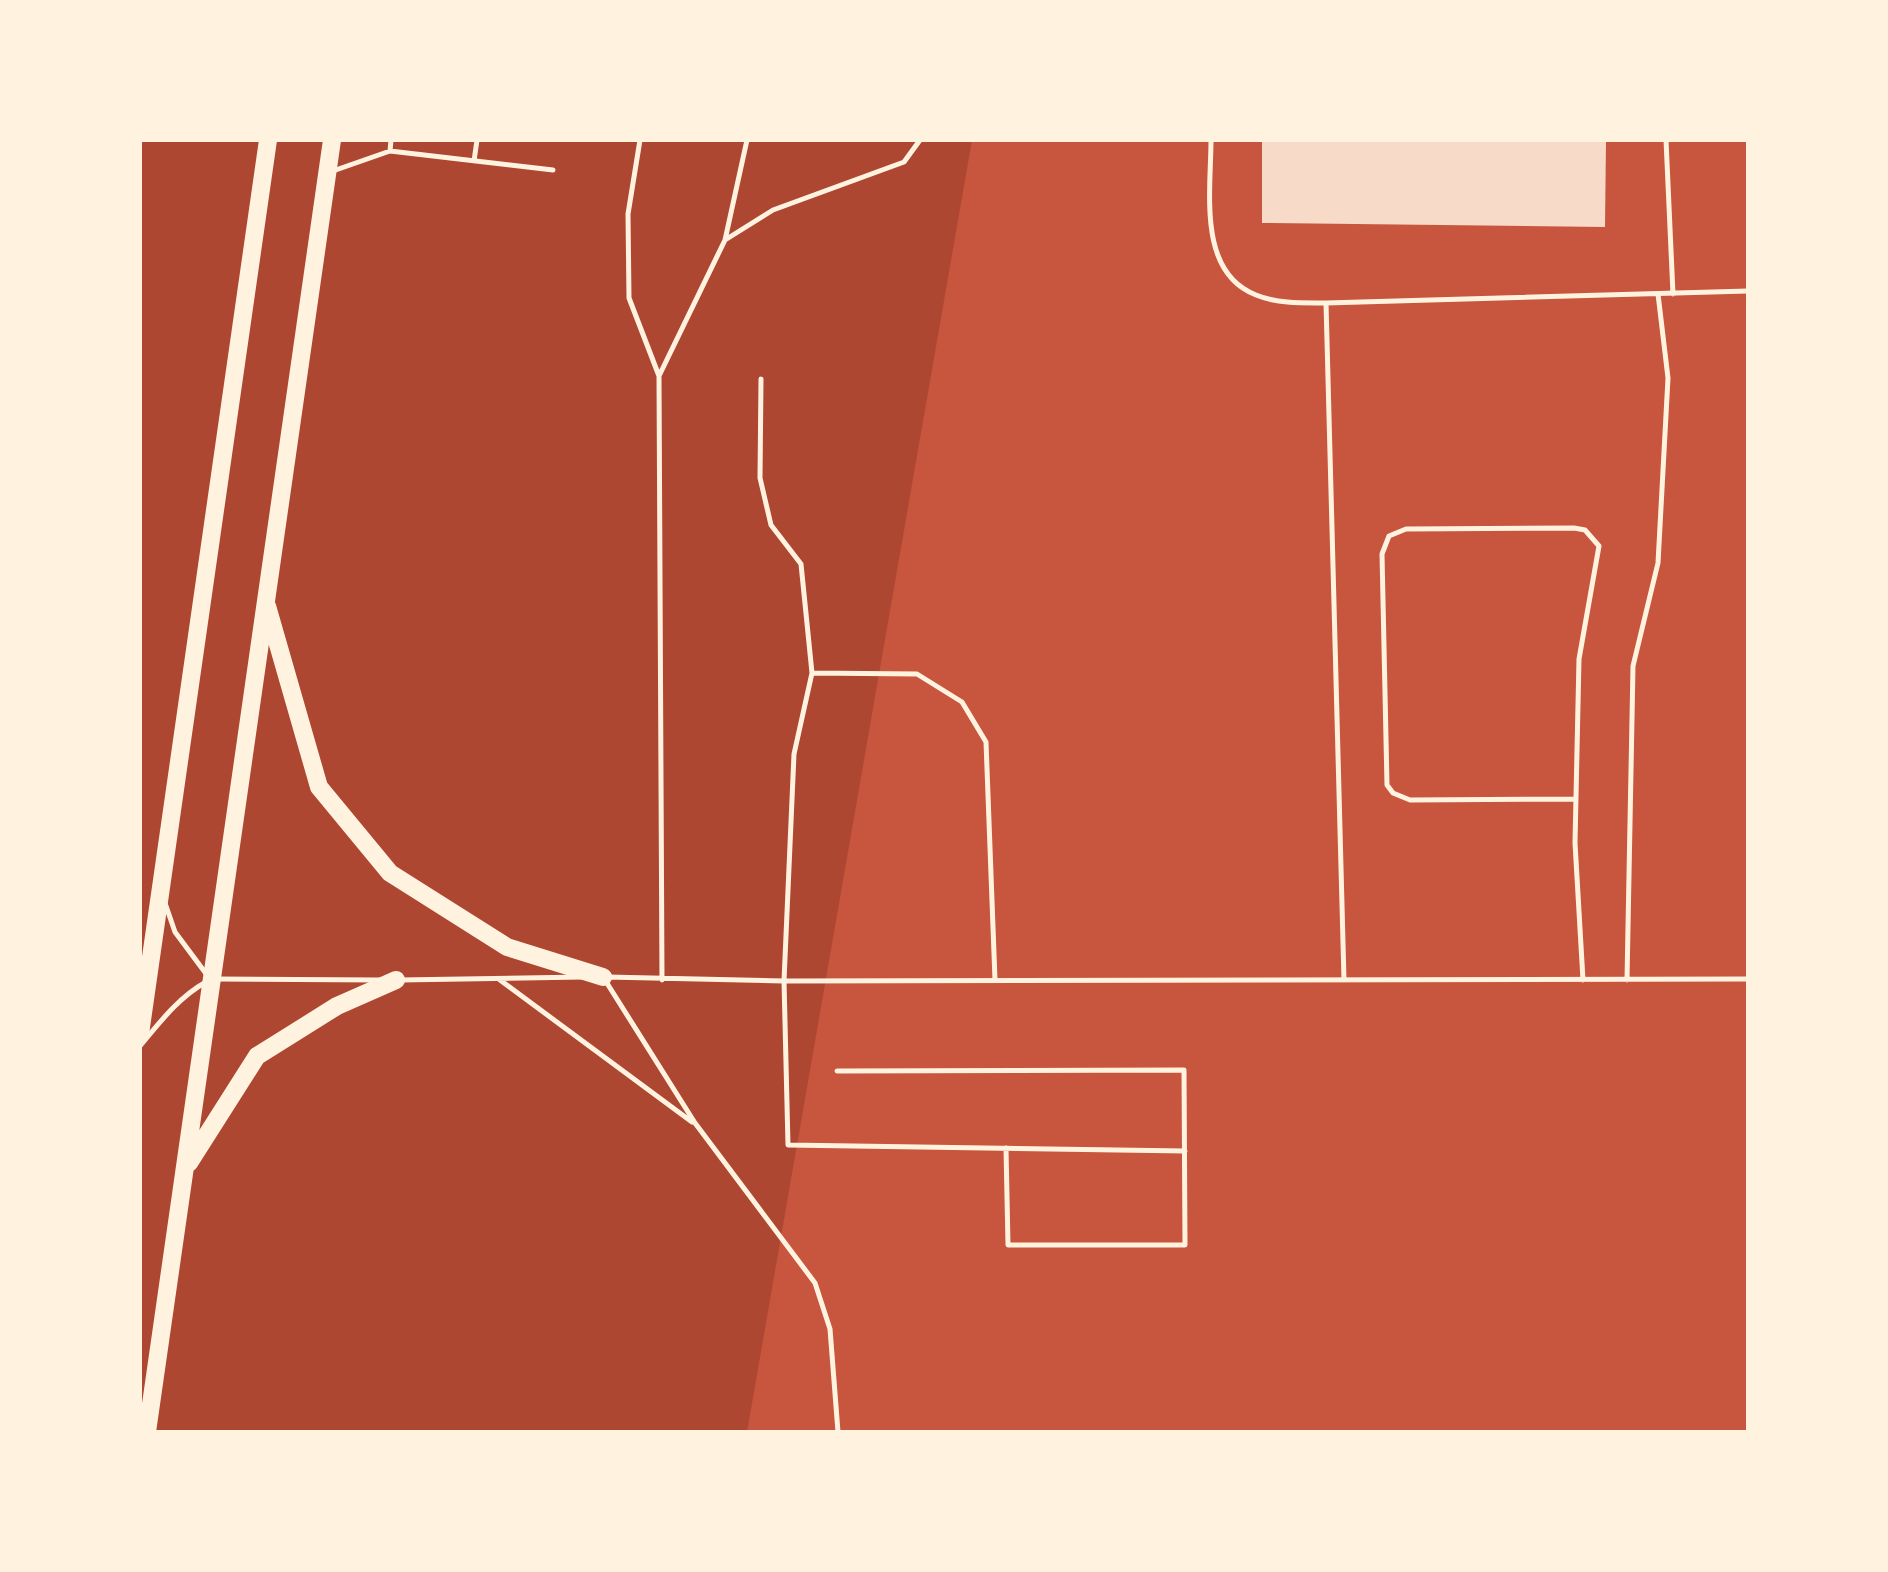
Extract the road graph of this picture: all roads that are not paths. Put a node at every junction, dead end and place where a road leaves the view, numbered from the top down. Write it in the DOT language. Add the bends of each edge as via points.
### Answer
graph roads {
  1 [pos="268,140"];
  2 [pos="332,140"];
  3 [pos="391,140"];
  4 [pos="477,140"];
  5 [pos="640,140"];
  6 [pos="747,140"];
  7 [pos="920,140"];
  8 [pos="1211,140"];
  9 [pos="1666,140"];
  10 [pos="390,151"];
  11 [pos="474,161"];
  12 [pos="553,170"];
  13 [pos="327,173"];
  14 [pos="725,240"];
  15 [pos="1748,291"];
  16 [pos="1673,293"];
  17 [pos="1658,294"];
  18 [pos="1326,303"];
  19 [pos="659,376"];
  20 [pos="761,379"];
  21 [pos="265,598"];
  22 [pos="812,673"];
  23 [pos="1576,799"];
  24 [pos="161,890"];
  25 [pos="603,977"];
  26 [pos="211,979"];
  27 [pos="1748,979"];
  28 [pos="396,980"];
  29 [pos="499,980"];
  30 [pos="662,980"];
  31 [pos="995,980"];
  32 [pos="1344,980"];
  33 [pos="1583,980"];
  34 [pos="1627,980"];
  35 [pos="783,981"];
  36 [pos="140,1034"];
  37 [pos="140,1046"];
  38 [pos="837,1071"];
  39 [pos="695,1123"];
  40 [pos="1006,1148"];
  41 [pos="1185,1151"];
  42 [pos="185,1169"];
  43 [pos="147,1432"];
  44 [pos="838,1432"];
  1 -- 24 [label="main road"];
  2 -- 13 [label="main road"];
  3 -- 10 [label="lane"];
  4 -- 11 [label="lane"];
  5 -- 19 [label="lane" via="628,214 629,298"];
  6 -- 14 [label="lane"];
  7 -- 14 [label="lane" via="904,162 773,210"];
  8 -- 18 [label="lane" via="1211,228 1217,255 1232,279 1255,295 1273,300"];
  9 -- 16 [label="lane"];
  10 -- 11 [label="lane"];
  10 -- 13 [label="lane"];
  11 -- 12 [label="lane"];
  13 -- 21 [label="main road"];
  14 -- 19 [label="lane"];
  15 -- 16 [label="lane"];
  16 -- 17 [label="lane"];
  17 -- 18 [label="lane"];
  17 -- 34 [label="lane" via="1668,378 1658,564 1633,666"];
  18 -- 32 [label="lane"];
  19 -- 30 [label="lane"];
  20 -- 22 [label="lane" via="760,478 771,525 801,564"];
  21 -- 25 [label="main road" via="319,788 390,873 507,947"];
  21 -- 26 [label="main road"];
  22 -- 31 [label="lane" via="917,674 962,702 986,742"];
  22 -- 35 [label="lane" via="794,754"];
  23 -- 23 [label="lane" via="1579,659 1599,557 1594,537 1574,528 1406,528 1389,536 1382,554 1387,785 1410,800"];
  23 -- 33 [label="lane"];
  24 -- 26 [label="lane" via="175,932"];
  24 -- 36 [label="main road"];
  25 -- 29 [label="lane"];
  25 -- 30 [label="lane"];
  25 -- 39 [label="lane"];
  26 -- 28 [label="lane"];
  26 -- 37 [label="lane" via="191,990"];
  26 -- 42 [label="main road"];
  27 -- 34 [label="lane"];
  28 -- 29 [label="lane"];
  28 -- 42 [label="main road" via="337,1006 257,1056"];
  29 -- 39 [label="lane"];
  30 -- 35 [label="lane"];
  31 -- 32 [label="lane"];
  31 -- 35 [label="lane"];
  32 -- 33 [label="lane"];
  33 -- 34 [label="lane"];
  35 -- 40 [label="lane" via="788,1145"];
  38 -- 41 [label="lane" via="1184,1070"];
  39 -- 44 [label="lane" via="815,1283 830,1329"];
  40 -- 41 [label="lane"];
  40 -- 41 [label="lane" via="1008,1245 1185,1245"];
  42 -- 43 [label="main road"];
}
